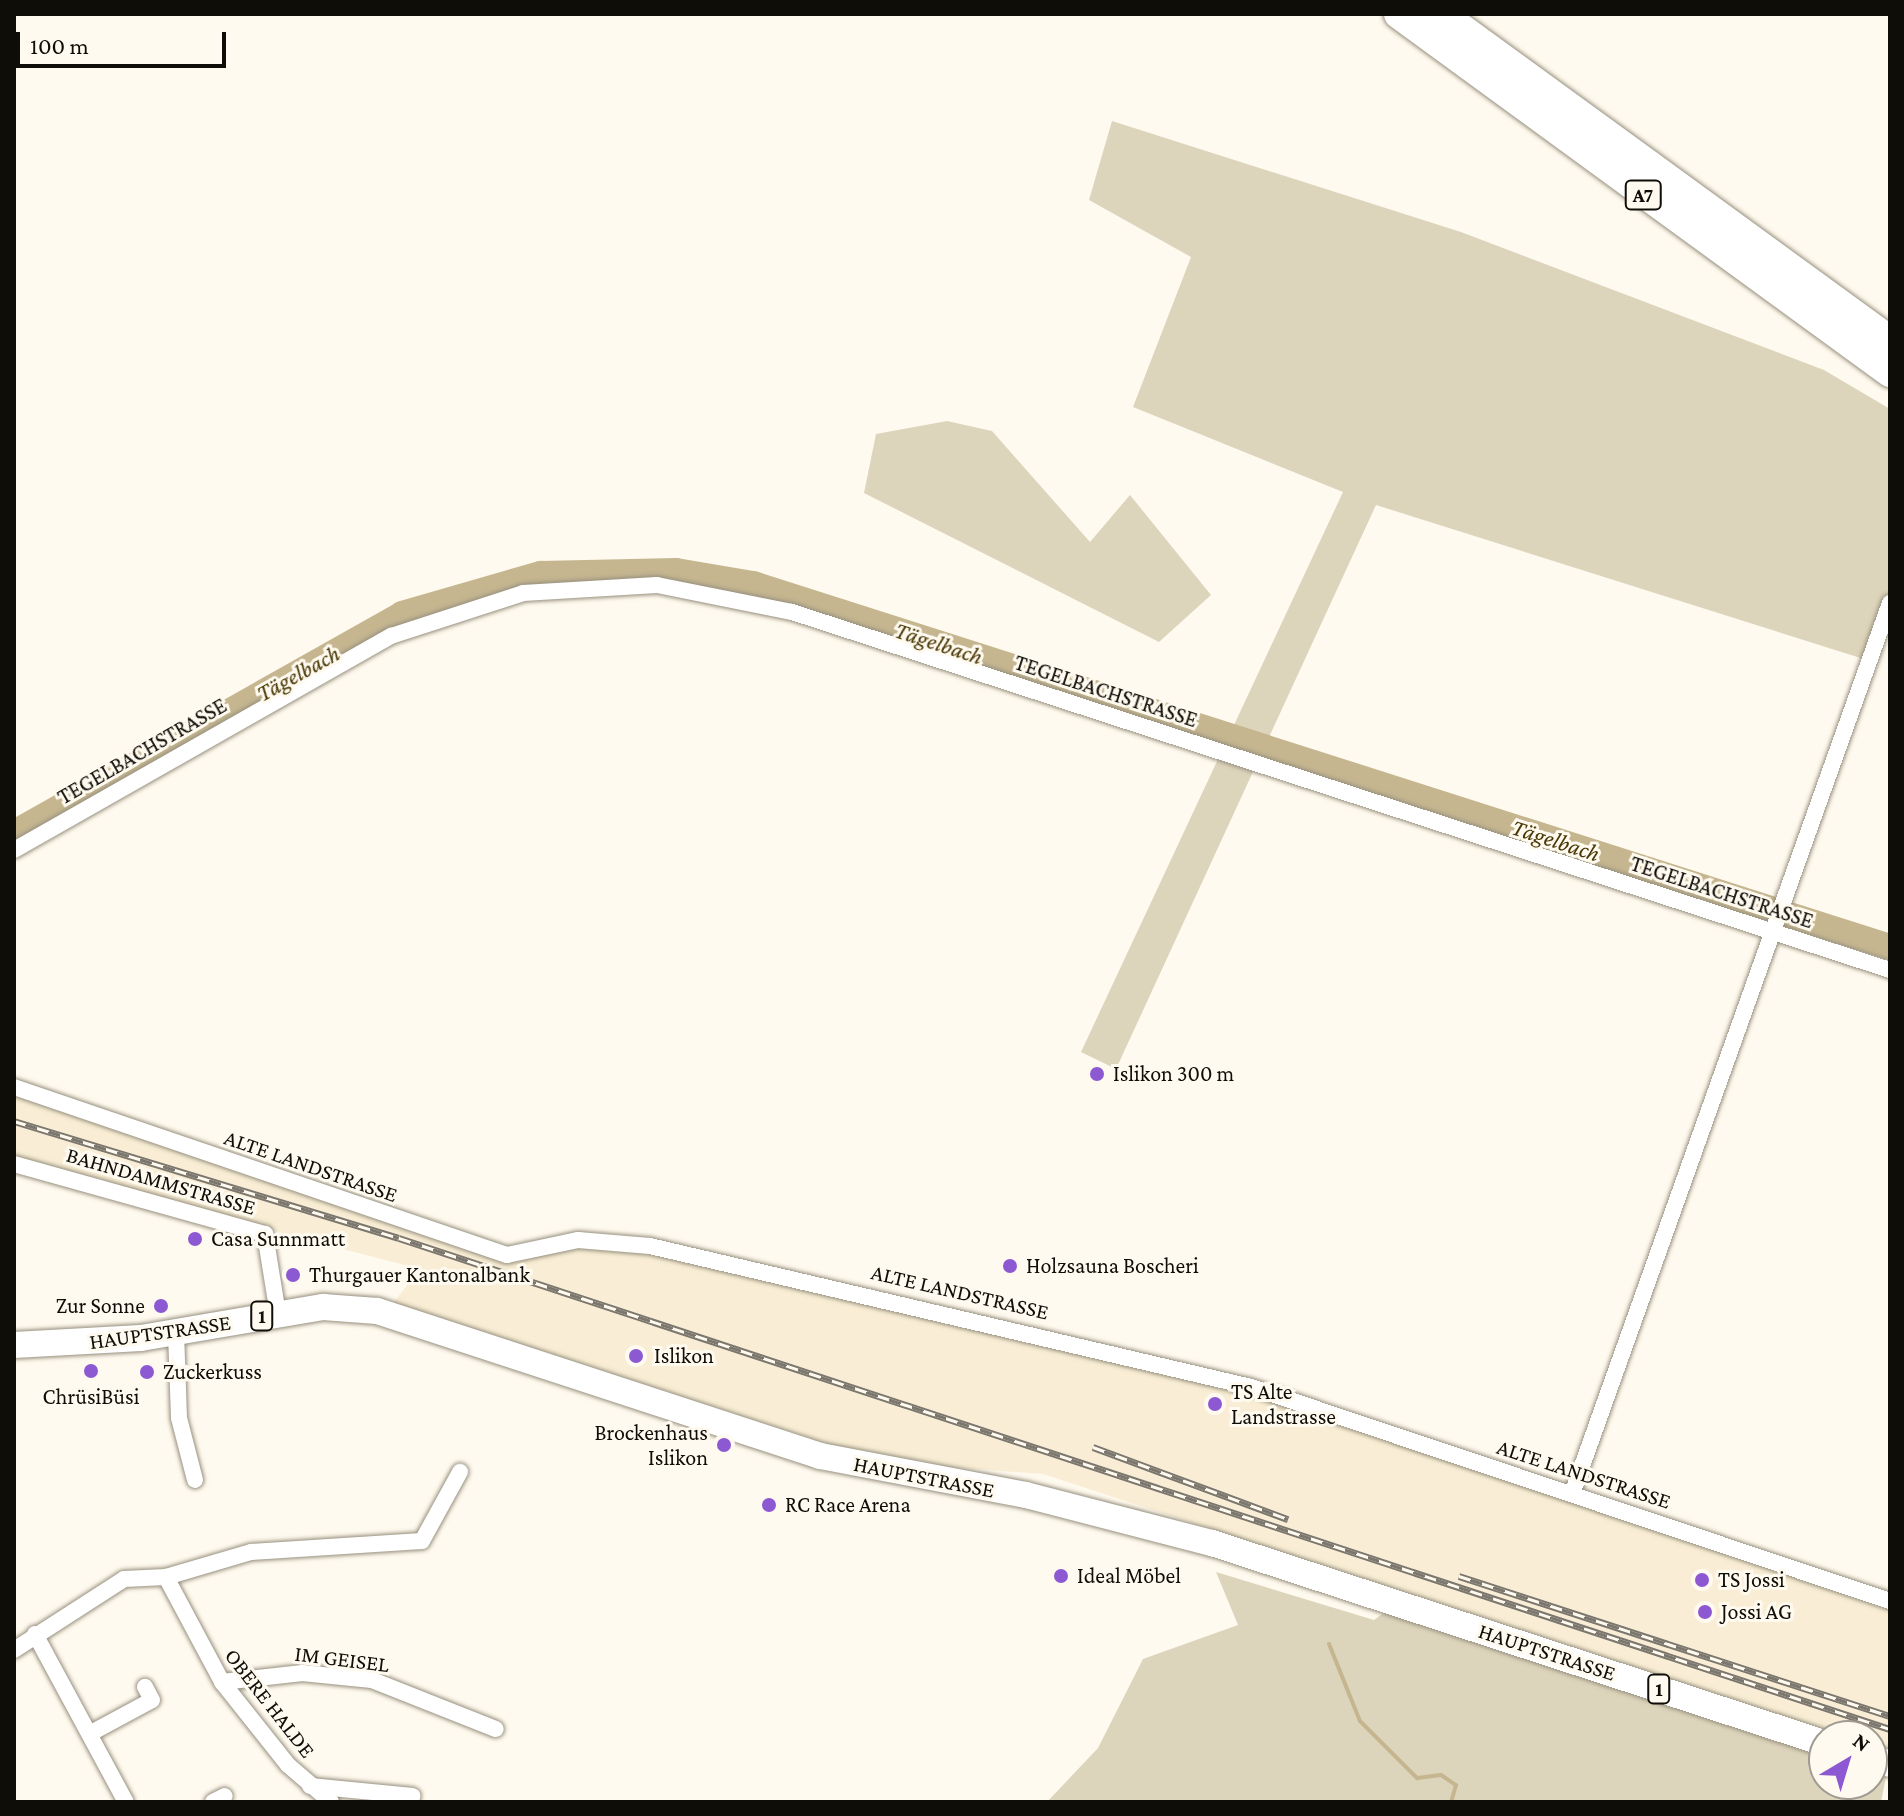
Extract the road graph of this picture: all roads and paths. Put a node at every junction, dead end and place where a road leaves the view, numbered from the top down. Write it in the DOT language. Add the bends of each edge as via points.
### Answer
graph roads {
  1 [pos="1399,14"];
  2 [pos="1441,14"];
  3 [pos="1890,341"];
  4 [pos="1890,372"];
  5 [pos="1890,603"];
  6 [pos="14,850"];
  7 [pos="1778,927"];
  8 [pos="1890,970"];
  9 [pos="14,1087"];
  10 [pos="14,1164"];
  11 [pos="278,1314"];
  12 [pos="176,1332"];
  13 [pos="14,1345"];
  14 [pos="460,1472"];
  15 [pos="195,1480"];
  16 [pos="1572,1494"];
  17 [pos="166,1577"];
  18 [pos="1890,1601"];
  19 [pos="35,1634"];
  20 [pos="14,1650"];
  21 [pos="222,1682"];
  22 [pos="145,1687"];
  23 [pos="496,1729"];
  24 [pos="91,1733"];
  25 [pos="1808,1738"];
  26 [pos="310,1786"];
  27 [pos="413,1796"];
  28 [pos="126,1802"];
  29 [pos="331,1802"];
  1 -- 4 [label="highway, A7"];
  2 -- 3 [label="highway, A7"];
  5 -- 7 [label="street"];
  6 -- 7 [label="street, TEGELBACHSTRASSE" via="391,636 523,593 657,585 792,612"];
  7 -- 8 [label="street, TEGELBACHSTRASSE"];
  7 -- 16 [label="street"];
  9 -- 16 [label="street, ALTE LANDSTRASSE" via="477,1247 523,1254 587,1241 721,1260 1251,1387"];
  10 -- 11 [label="street, BAHNDAMMSTRASSE" via="265,1234"];
  11 -- 12 [label="main road, HAUPTSTRASSE / 1"];
  11 -- 25 [label="main road, HAUPTSTRASSE / 1" via="377,1311 820,1456 1026,1495 1210,1542"];
  12 -- 13 [label="main road, HAUPTSTRASSE / 1"];
  12 -- 15 [label="street" via="178,1415"];
  14 -- 17 [label="street" via="433,1533 422,1541 251,1552"];
  16 -- 18 [label="street, ALTE LANDSTRASSE"];
  17 -- 19 [label="street" via="124,1579"];
  17 -- 21 [label="street, OBERE HALDE"];
  19 -- 20 [label="street"];
  19 -- 24 [label="street"];
  21 -- 23 [label="street, IM GEISEL" via="302,1673 372,1680"];
  21 -- 26 [label="street, OBERE HALDE"];
  22 -- 24 [label="street" via="152,1700"];
  24 -- 28 [label="street"];
  26 -- 27 [label="street"];
  26 -- 29 [label="street, OBERE HALDE"];
}
